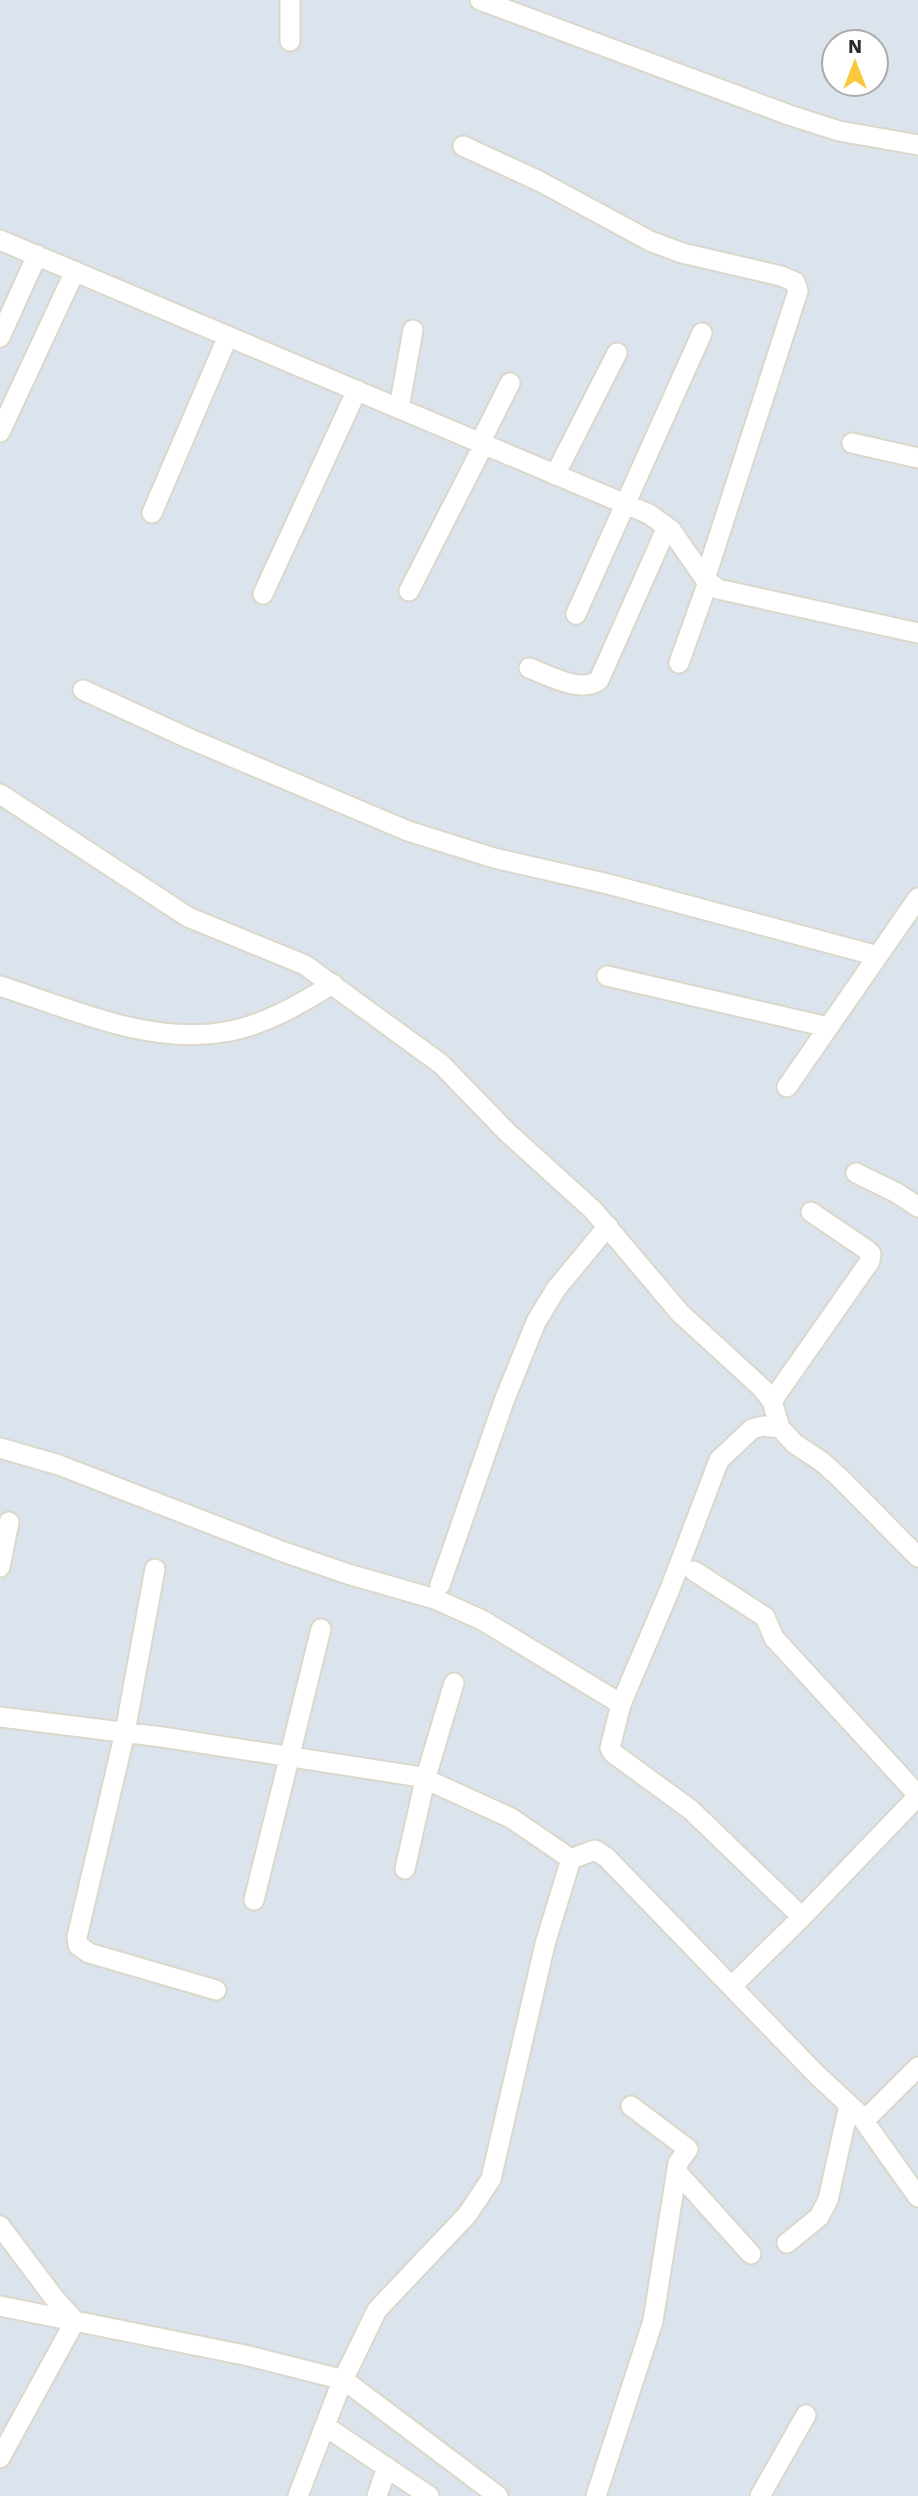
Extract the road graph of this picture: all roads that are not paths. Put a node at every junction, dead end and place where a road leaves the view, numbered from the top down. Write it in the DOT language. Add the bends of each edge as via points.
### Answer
graph roads {
  1 [pos="290,0"];
  2 [pos="480,0"];
  3 [pos="290,41"];
  4 [pos="918,145"];
  5 [pos="463,146"];
  6 [pos="0,240"];
  7 [pos="37,255"];
  8 [pos="75,271"];
  9 [pos="413,330"];
  10 [pos="702,332"];
  11 [pos="228,336"];
  12 [pos="0,337"];
  13 [pos="617,353"];
  14 [pos="510,383"];
  15 [pos="357,390"];
  16 [pos="399,408"];
  17 [pos="0,432"];
  18 [pos="852,443"];
  19 [pos="482,444"];
  20 [pos="918,458"];
  21 [pos="555,475"];
  22 [pos="625,503"];
  23 [pos="152,513"];
  24 [pos="667,527"];
  25 [pos="706,580"];
  26 [pos="410,591"];
  27 [pos="262,594"];
  28 [pos="576,614"];
  29 [pos="918,634"];
  30 [pos="679,663"];
  31 [pos="529,668"];
  32 [pos="83,690"];
  33 [pos="0,794"];
  34 [pos="918,898"];
  35 [pos="877,956"];
  36 [pos="607,976"];
  37 [pos="333,985"];
  38 [pos="0,986"];
  39 [pos="828,1027"];
  40 [pos="787,1087"];
  41 [pos="856,1173"];
  42 [pos="918,1207"];
  43 [pos="811,1212"];
  44 [pos="608,1226"];
  45 [pos="772,1401"];
  46 [pos="780,1428"];
  47 [pos="0,1448"];
  48 [pos="9,1522"];
  49 [pos="918,1557"];
  50 [pos="0,1566"];
  51 [pos="155,1569"];
  52 [pos="694,1571"];
  53 [pos="440,1585"];
  54 [pos="321,1629"];
  55 [pos="454,1683"];
  56 [pos="621,1704"];
  57 [pos="0,1717"];
  58 [pos="125,1732"];
  59 [pos="288,1757"];
  60 [pos="425,1780"];
  61 [pos="918,1796"];
  62 [pos="570,1859"];
  63 [pos="405,1869"];
  64 [pos="254,1900"];
  65 [pos="802,1917"];
  66 [pos="732,1986"];
  67 [pos="216,1990"];
  68 [pos="918,2067"];
  69 [pos="849,2105"];
  70 [pos="631,2106"];
  71 [pos="864,2121"];
  72 [pos="677,2172"];
  73 [pos="918,2197"];
  74 [pos="0,2226"];
  75 [pos="787,2243"];
  76 [pos="751,2253"];
  77 [pos="0,2306"];
  78 [pos="75,2321"];
  79 [pos="344,2380"];
  80 [pos="806,2415"];
  81 [pos="326,2426"];
  82 [pos="0,2458"];
  83 [pos="387,2467"];
  84 [pos="298,2496"];
  85 [pos="377,2496"];
  86 [pos="429,2496"];
  87 [pos="498,2496"];
  88 [pos="596,2496"];
  89 [pos="760,2496"];
  1 -- 3 [label="street"];
  2 -- 4 [label="street" via="789,115 839,131"];
  5 -- 25 [label="street" via="650,241 795,282 797,290"];
  6 -- 7 [label="street"];
  7 -- 8 [label="street"];
  7 -- 12 [label="street"];
  8 -- 11 [label="street"];
  8 -- 17 [label="street"];
  9 -- 16 [label="street"];
  10 -- 22 [label="street"];
  11 -- 15 [label="street"];
  11 -- 23 [label="street"];
  13 -- 21 [label="street"];
  14 -- 19 [label="street"];
  15 -- 16 [label="street"];
  15 -- 27 [label="street"];
  16 -- 19 [label="street"];
  18 -- 20 [label="street"];
  19 -- 21 [label="street"];
  19 -- 26 [label="street"];
  21 -- 22 [label="street"];
  22 -- 24 [label="street"];
  22 -- 28 [label="street"];
  24 -- 25 [label="street"];
  24 -- 31 [label="street" via="599,680 584,685"];
  25 -- 29 [label="street" via="718,589"];
  25 -- 30 [label="street"];
  32 -- 35 [label="street" via="408,831 494,858"];
  33 -- 37 [label="street" via="188,917 305,965"];
  34 -- 35 [label="street"];
  35 -- 39 [label="street"];
  36 -- 39 [label="street"];
  37 -- 38 [label="street" via="267,1018 225,1032 201,1033 149,1032"];
  37 -- 44 [label="street" via="441,1064"];
  39 -- 40 [label="street"];
  41 -- 42 [label="street"];
  43 -- 45 [label="street" via="867,1250 870,1261"];
  44 -- 45 [label="street" via="680,1313"];
  44 -- 53 [label="street" via="556,1289 536,1322"];
  45 -- 46 [label="street"];
  46 -- 49 [label="street" via="840,1478"];
  46 -- 56 [label="street" via="752,1429 719,1460"];
  47 -- 56 [label="street" via="59,1465 281,1551 435,1599 482,1620"];
  48 -- 50 [label="street"];
  51 -- 58 [label="street"];
  52 -- 61 [label="street" via="765,1617 774,1638"];
  54 -- 59 [label="street"];
  55 -- 60 [label="street"];
  56 -- 65 [label="street" via="610,1748 613,1753 691,1810"];
  57 -- 58 [label="street"];
  58 -- 59 [label="street"];
  58 -- 67 [label="street" via="78,1945 89,1953"];
  59 -- 60 [label="street"];
  59 -- 64 [label="street"];
  60 -- 62 [label="street" via="511,1818"];
  60 -- 63 [label="street"];
  61 -- 65 [label="street"];
  62 -- 66 [label="street" via="595,1850 606,1857"];
  62 -- 79 [label="street" via="545,1944 491,2179 467,2215 377,2310"];
  65 -- 66 [label="street"];
  66 -- 69 [label="street"];
  68 -- 71 [label="street"];
  69 -- 71 [label="street"];
  69 -- 75 [label="street" via="828,2200 819,2217"];
  70 -- 72 [label="street" via="688,2149"];
  71 -- 73 [label="street"];
  72 -- 76 [label="street"];
  72 -- 88 [label="street" via="653,2321"];
  74 -- 78 [label="street"];
  77 -- 78 [label="street"];
  78 -- 79 [label="street"];
  78 -- 82 [label="street"];
  79 -- 81 [label="street"];
  79 -- 87 [label="street"];
  80 -- 89 [label="street"];
  81 -- 83 [label="street"];
  81 -- 84 [label="street"];
  83 -- 85 [label="street"];
  83 -- 86 [label="street"];
}
